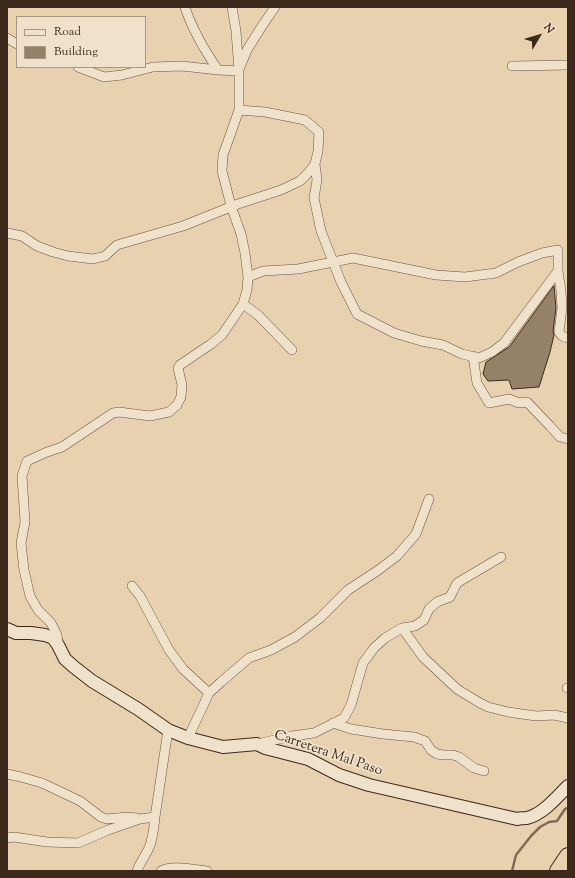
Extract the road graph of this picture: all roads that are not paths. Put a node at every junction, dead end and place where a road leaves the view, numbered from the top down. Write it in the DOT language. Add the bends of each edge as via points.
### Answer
graph roads {
  1 [pos="185,7"];
  2 [pos="232,7"];
  3 [pos="275,7"];
  4 [pos="7,38"];
  5 [pos="16,43"];
  6 [pos="568,65"];
  7 [pos="512,66"];
  8 [pos="81,68"];
  9 [pos="218,70"];
  10 [pos="239,71"];
  11 [pos="239,110"];
  12 [pos="315,164"];
  13 [pos="231,206"];
  14 [pos="7,233"];
  15 [pos="334,262"];
  16 [pos="558,271"];
  17 [pos="248,277"];
  18 [pos="243,304"];
  19 [pos="568,338"];
  20 [pos="292,350"];
  21 [pos="473,356"];
  22 [pos="568,439"];
  23 [pos="429,499"];
  24 [pos="501,557"];
  25 [pos="132,586"];
  26 [pos="402,628"];
  27 [pos="7,629"];
  28 [pos="58,645"];
  29 [pos="209,693"];
  30 [pos="568,718"];
  31 [pos="333,724"];
  32 [pos="168,730"];
  33 [pos="188,738"];
  34 [pos="257,744"];
  35 [pos="484,771"];
  36 [pos="7,774"];
  37 [pos="568,786"];
  38 [pos="155,817"];
  39 [pos="140,819"];
  40 [pos="7,838"];
  41 [pos="568,856"];
  42 [pos="138,871"];
  43 [pos="161,871"];
  44 [pos="208,871"];
  45 [pos="558,871"];
  1 -- 9 [label="street"];
  2 -- 10 [label="street"];
  3 -- 10 [label="street" via="247,50"];
  4 -- 5 [label="street"];
  6 -- 7 [label="street"];
  8 -- 9 [label="street" via="104,77 153,67 182,66"];
  9 -- 10 [label="street"];
  10 -- 11 [label="street"];
  11 -- 12 [label="street" via="305,120 319,132"];
  11 -- 13 [label="street" via="223,155 222,170"];
  12 -- 13 [label="street" via="300,181 290,186"];
  12 -- 15 [label="street" via="317,180 314,198 321,231"];
  13 -- 14 [label="street" via="183,226 117,245 104,256 93,259 53,252 37,246 22,236"];
  13 -- 17 [label="street" via="241,234"];
  15 -- 16 [label="street" via="353,258 436,275 464,277 496,273 542,253 558,250"];
  15 -- 17 [label="street" via="263,272"];
  15 -- 21 [label="street" via="357,314 394,333 443,345"];
  16 -- 19 [label="street" via="562,308 560,332 564,338"];
  16 -- 21 [label="street" via="504,343 479,358"];
  17 -- 18 [label="street"];
  18 -- 20 [label="street" via="258,315"];
  18 -- 28 [label="street" via="222,334 180,365 178,368 182,386 181,397 169,412 150,416 113,413 62,447 27,461 22,476 25,522 21,543 24,570 30,596 38,610 51,623 57,635"];
  21 -- 22 [label="street" via="477,383 490,403 509,399 519,403 527,402 560,438"];
  23 -- 29 [label="street" via="416,534 397,556 348,590 320,618 295,637 249,658"];
  24 -- 26 [label="street" via="457,584 450,597 437,602 429,609 424,620 415,626"];
  25 -- 29 [label="street" via="169,650 183,669"];
  26 -- 30 [label="street" via="423,657 457,689 488,707 536,716 554,715"];
  26 -- 31 [label="street" via="374,648 364,663 351,705 344,718"];
  27 -- 28 [label="street, Carretera Mal Paso" via="16,633 45,635 53,638"];
  28 -- 32 [label="street, Carretera Mal Paso" via="65,659 92,681"];
  29 -- 33 [label="street"];
  31 -- 34 [label="street" via="314,733"];
  31 -- 35 [label="street" via="351,729 414,737 425,741 436,754 459,757 474,768"];
  32 -- 33 [label="street, Carretera Mal Paso"];
  32 -- 38 [label="street"];
  33 -- 34 [label="street, Carretera Mal Paso" via="223,746"];
  34 -- 37 [label="street, Carretera Mal Paso" via="308,759 339,775 369,785 517,819 538,812"];
  36 -- 39 [label="street" via="42,783 80,801 107,819"];
  38 -- 39 [label="street"];
  38 -- 42 [label="street" via="149,847"];
  39 -- 40 [label="street" via="78,843"];
  41 -- 45 [label="highway"];
  43 -- 44 [label="street" via="177,868"];
}
